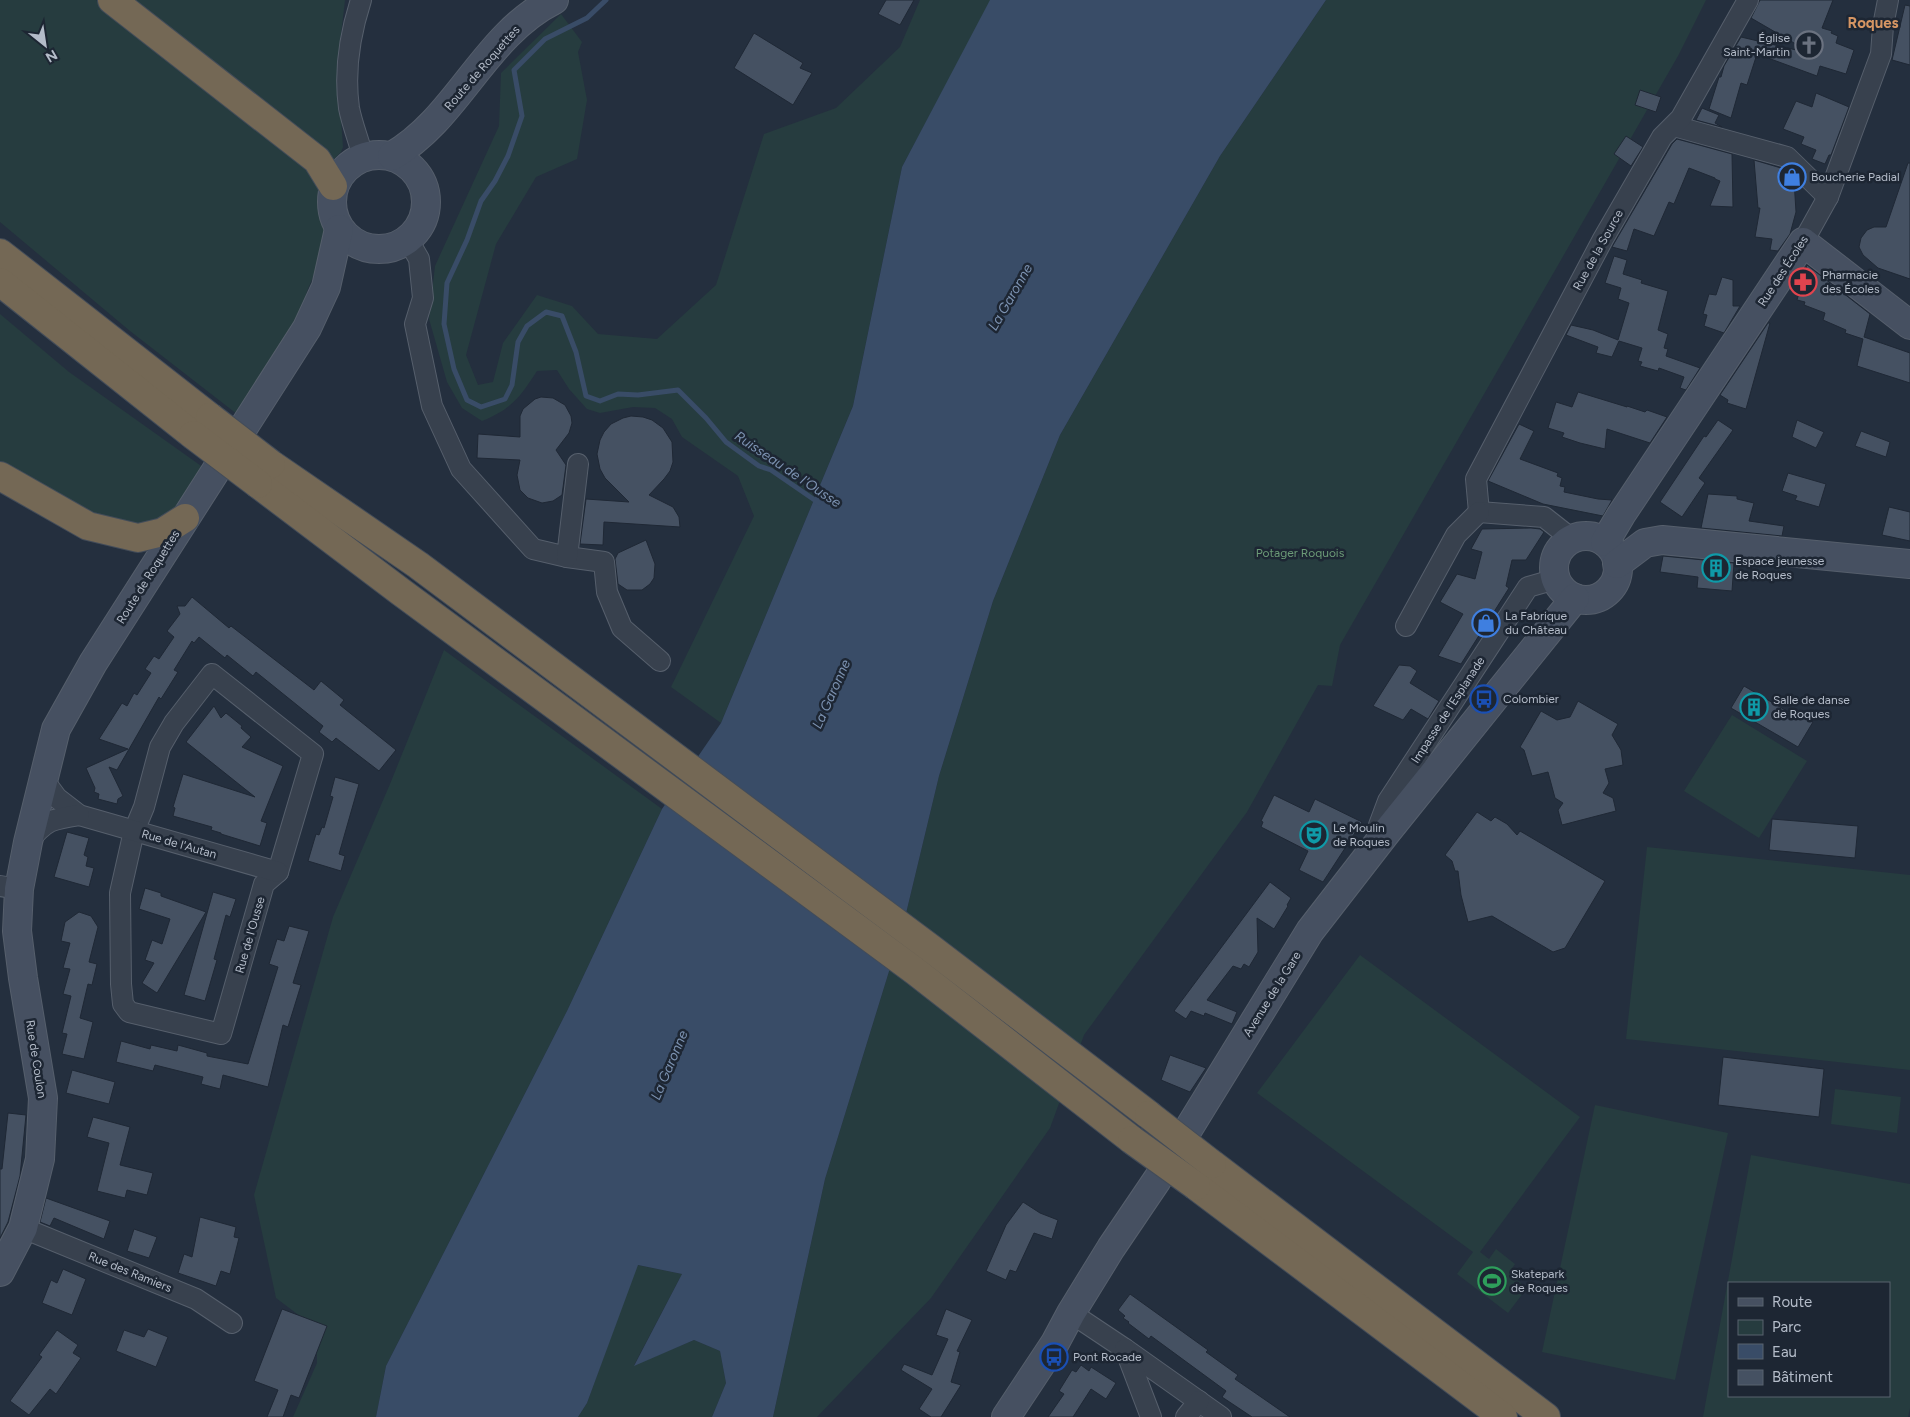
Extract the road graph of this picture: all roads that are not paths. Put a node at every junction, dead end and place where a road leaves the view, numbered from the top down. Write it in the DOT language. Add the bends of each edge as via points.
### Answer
graph roads {
  1 [pos="112,0"];
  2 [pos="361,0"];
  3 [pos="554,0"];
  4 [pos="1748,0"];
  5 [pos="1888,0"];
  6 [pos="437,120"];
  7 [pos="1674,126"];
  8 [pos="392,156"];
  9 [pos="363,157"];
  10 [pos="415,172"];
  11 [pos="333,186"];
  12 [pos="1828,197"];
  13 [pos="339,229"];
  14 [pos="408,240"];
  15 [pos="1803,242"];
  16 [pos="363,247"];
  17 [pos="0,253"];
  18 [pos="0,282"];
  19 [pos="326,287"];
  20 [pos="1910,326"];
  21 [pos="202,426"];
  22 [pos="578,464"];
  23 [pos="264,474"];
  24 [pos="0,476"];
  25 [pos="1478,512"];
  26 [pos="185,518"];
  27 [pos="1572,539"];
  28 [pos="1611,553"];
  29 [pos="567,557"];
  30 [pos="1910,564"];
  31 [pos="1565,589"];
  32 [pos="1406,626"];
  33 [pos="660,661"];
  34 [pos="44,779"];
  35 [pos="79,815"];
  36 [pos="134,831"];
  37 [pos="1386,833"];
  38 [pos="28,842"];
  39 [pos="278,872"];
  40 [pos="10,888"];
  41 [pos="23,1228"];
  42 [pos="0,1272"];
  43 [pos="1071,1313"];
  44 [pos="232,1323"];
  45 [pos="1125,1349"];
  46 [pos="1198,1401"];
  47 [pos="1006,1417"];
  48 [pos="1150,1417"];
  49 [pos="1186,1417"];
  50 [pos="1221,1417"];
  51 [pos="1502,1417"];
  52 [pos="1546,1417"];
  1 -- 11 [label="highway" via="317,160"];
  2 -- 9 [label="street" via="349,42 348,82 349,109"];
  3 -- 6 [label="street, Route de Roquettes" via="519,24"];
  4 -- 7 [label="street, Rue de la Source"];
  5 -- 12 [label="street, Rue des Écoles" via="1881,54"];
  6 -- 8 [label="street, Route de Roquettes"];
  6 -- 10 [label="street, Route de Roquettes"];
  7 -- 12 [label="street" via="1787,157"];
  7 -- 25 [label="street, Rue de la Source" via="1662,137 1603,240 1476,479"];
  8 -- 9 [label="street"];
  8 -- 10 [label="street"];
  9 -- 11 [label="street" via="341,173"];
  10 -- 14 [label="street" via="423,185 426,200 418,230"];
  11 -- 13 [label="street" via="333,216"];
  12 -- 15 [label="street, Rue des Écoles"];
  13 -- 16 [label="street" via="349,240"];
  13 -- 19 [label="street, Route de Roquettes"];
  14 -- 16 [label="street" via="393,248"];
  14 -- 29 [label="street" via="419,258 423,298 415,324 432,406 461,469 533,549"];
  15 -- 20 [label="street"];
  15 -- 28 [label="street, Rue des Écoles" via="1632,498"];
  16 -- 19 [label="street, Route de Roquettes"];
  17 -- 21 [label="highway"];
  18 -- 21 [label="highway"];
  19 -- 26 [label="street, Route de Roquettes" via="307,328"];
  21 -- 23 [label="highway, bridge"];
  22 -- 29 [label="street"];
  23 -- 51 [label="highway, bridge" via="401,592 915,971 1132,1140"];
  23 -- 52 [label="highway, bridge" via="418,565 929,947"];
  24 -- 26 [label="highway" via="88,526 138,538 164,532"];
  25 -- 27 [label="street" via="1544,517"];
  25 -- 32 [label="street" via="1456,535"];
  26 -- 34 [label="street, Route de Roquettes" via="93,663 56,729"];
  27 -- 28 [label="street" via="1593,536"];
  27 -- 31 [label="street" via="1561,547 1553,568"];
  28 -- 30 [label="street" via="1662,540"];
  28 -- 31 [label="street" via="1617,573 1600,596 1586,600"];
  29 -- 33 [label="street" via="604,562 607,592 622,628"];
  31 -- 37 [label="street, Avenue de la Gare"];
  31 -- 37 [label="street, Impasse de l'Esplanade" via="1528,588 1388,801 1380,825"];
  34 -- 35 [label="street, Rue de l'Autan" via="57,798"];
  34 -- 38 [label="street, Route de Roquettes"];
  35 -- 36 [label="street, Rue de l'Autan"];
  35 -- 38 [label="street, Rue de l'Autan" via="53,819 39,828"];
  36 -- 39 [label="street, Rue de l'Autan"];
  36 -- 39 [label="street, Rue de l'Ousse" via="160,747 174,723 212,674 313,754"];
  36 -- 39 [label="street, Rue de l'Ousse" via="120,893 119,954 123,1004 129,1012 221,1034 264,884"];
  37 -- 43 [label="street, Avenue de la Gare" via="1310,931"];
  38 -- 40 [label="street, Route de Roquettes"];
  40 -- 41 [label="street, Rue de Coulon" via="43,1098 40,1159"];
  41 -- 42 [label="street, Rue de Coulon"];
  41 -- 44 [label="street, Rue des Ramiers" via="196,1299"];
  43 -- 45 [label="street"];
  43 -- 47 [label="street, Avenue de la Gare"];
  45 -- 46 [label="street"];
  45 -- 48 [label="street"];
  46 -- 49 [label="street"];
  46 -- 50 [label="street"];
}
